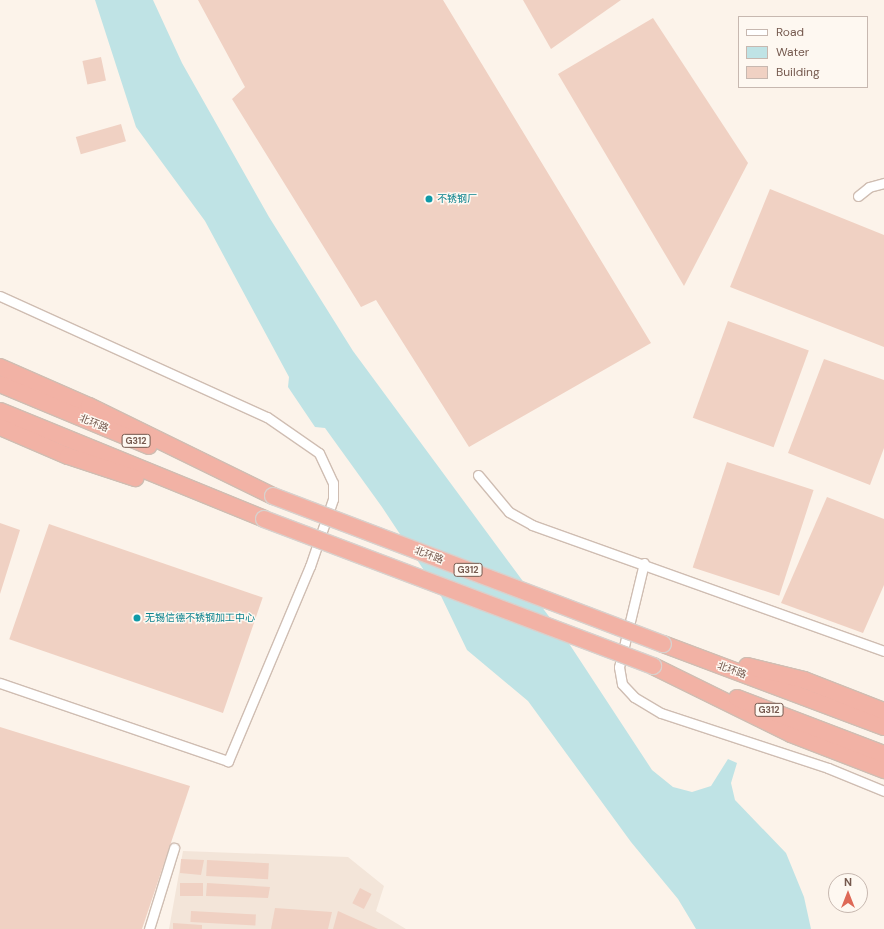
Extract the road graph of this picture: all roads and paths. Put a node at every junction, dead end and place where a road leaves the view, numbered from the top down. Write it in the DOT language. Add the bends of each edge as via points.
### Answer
graph roads {
  1 [pos="884,183"];
  2 [pos="858,196"];
  3 [pos="0,296"];
  4 [pos="0,368"];
  5 [pos="0,384"];
  6 [pos="0,411"];
  7 [pos="0,427"];
  8 [pos="478,475"];
  9 [pos="273,496"];
  10 [pos="264,519"];
  11 [pos="644,562"];
  12 [pos="663,644"];
  13 [pos="884,651"];
  14 [pos="653,666"];
  15 [pos="0,683"];
  16 [pos="884,711"];
  17 [pos="884,727"];
  18 [pos="884,754"];
  19 [pos="884,770"];
  20 [pos="884,791"];
  21 [pos="174,848"];
  22 [pos="149,929"];
  1 -- 2 [label="street" via="869,187"];
  3 -- 15 [label="street" via="267,417 319,453 333,483 333,498 310,566 228,761"];
  4 -- 9 [label="highway" via="89,406"];
  5 -- 9 [label="highway, 北环路 / G312"];
  6 -- 10 [label="highway, G312"];
  7 -- 10 [label="highway" via="68,456"];
  8 -- 11 [label="street" via="509,512 532,524"];
  9 -- 12 [label="highway, 北环路 / G312, bridge"];
  10 -- 14 [label="highway, G312, bridge"];
  11 -- 13 [label="street"];
  11 -- 20 [label="street" via="619,667 622,684 634,697 661,713 828,768"];
  12 -- 16 [label="highway" via="804,680"];
  12 -- 17 [label="highway, 北环路 / G312"];
  14 -- 18 [label="highway, G312"];
  14 -- 19 [label="highway" via="790,734"];
  21 -- 22 [label="street"];
}
